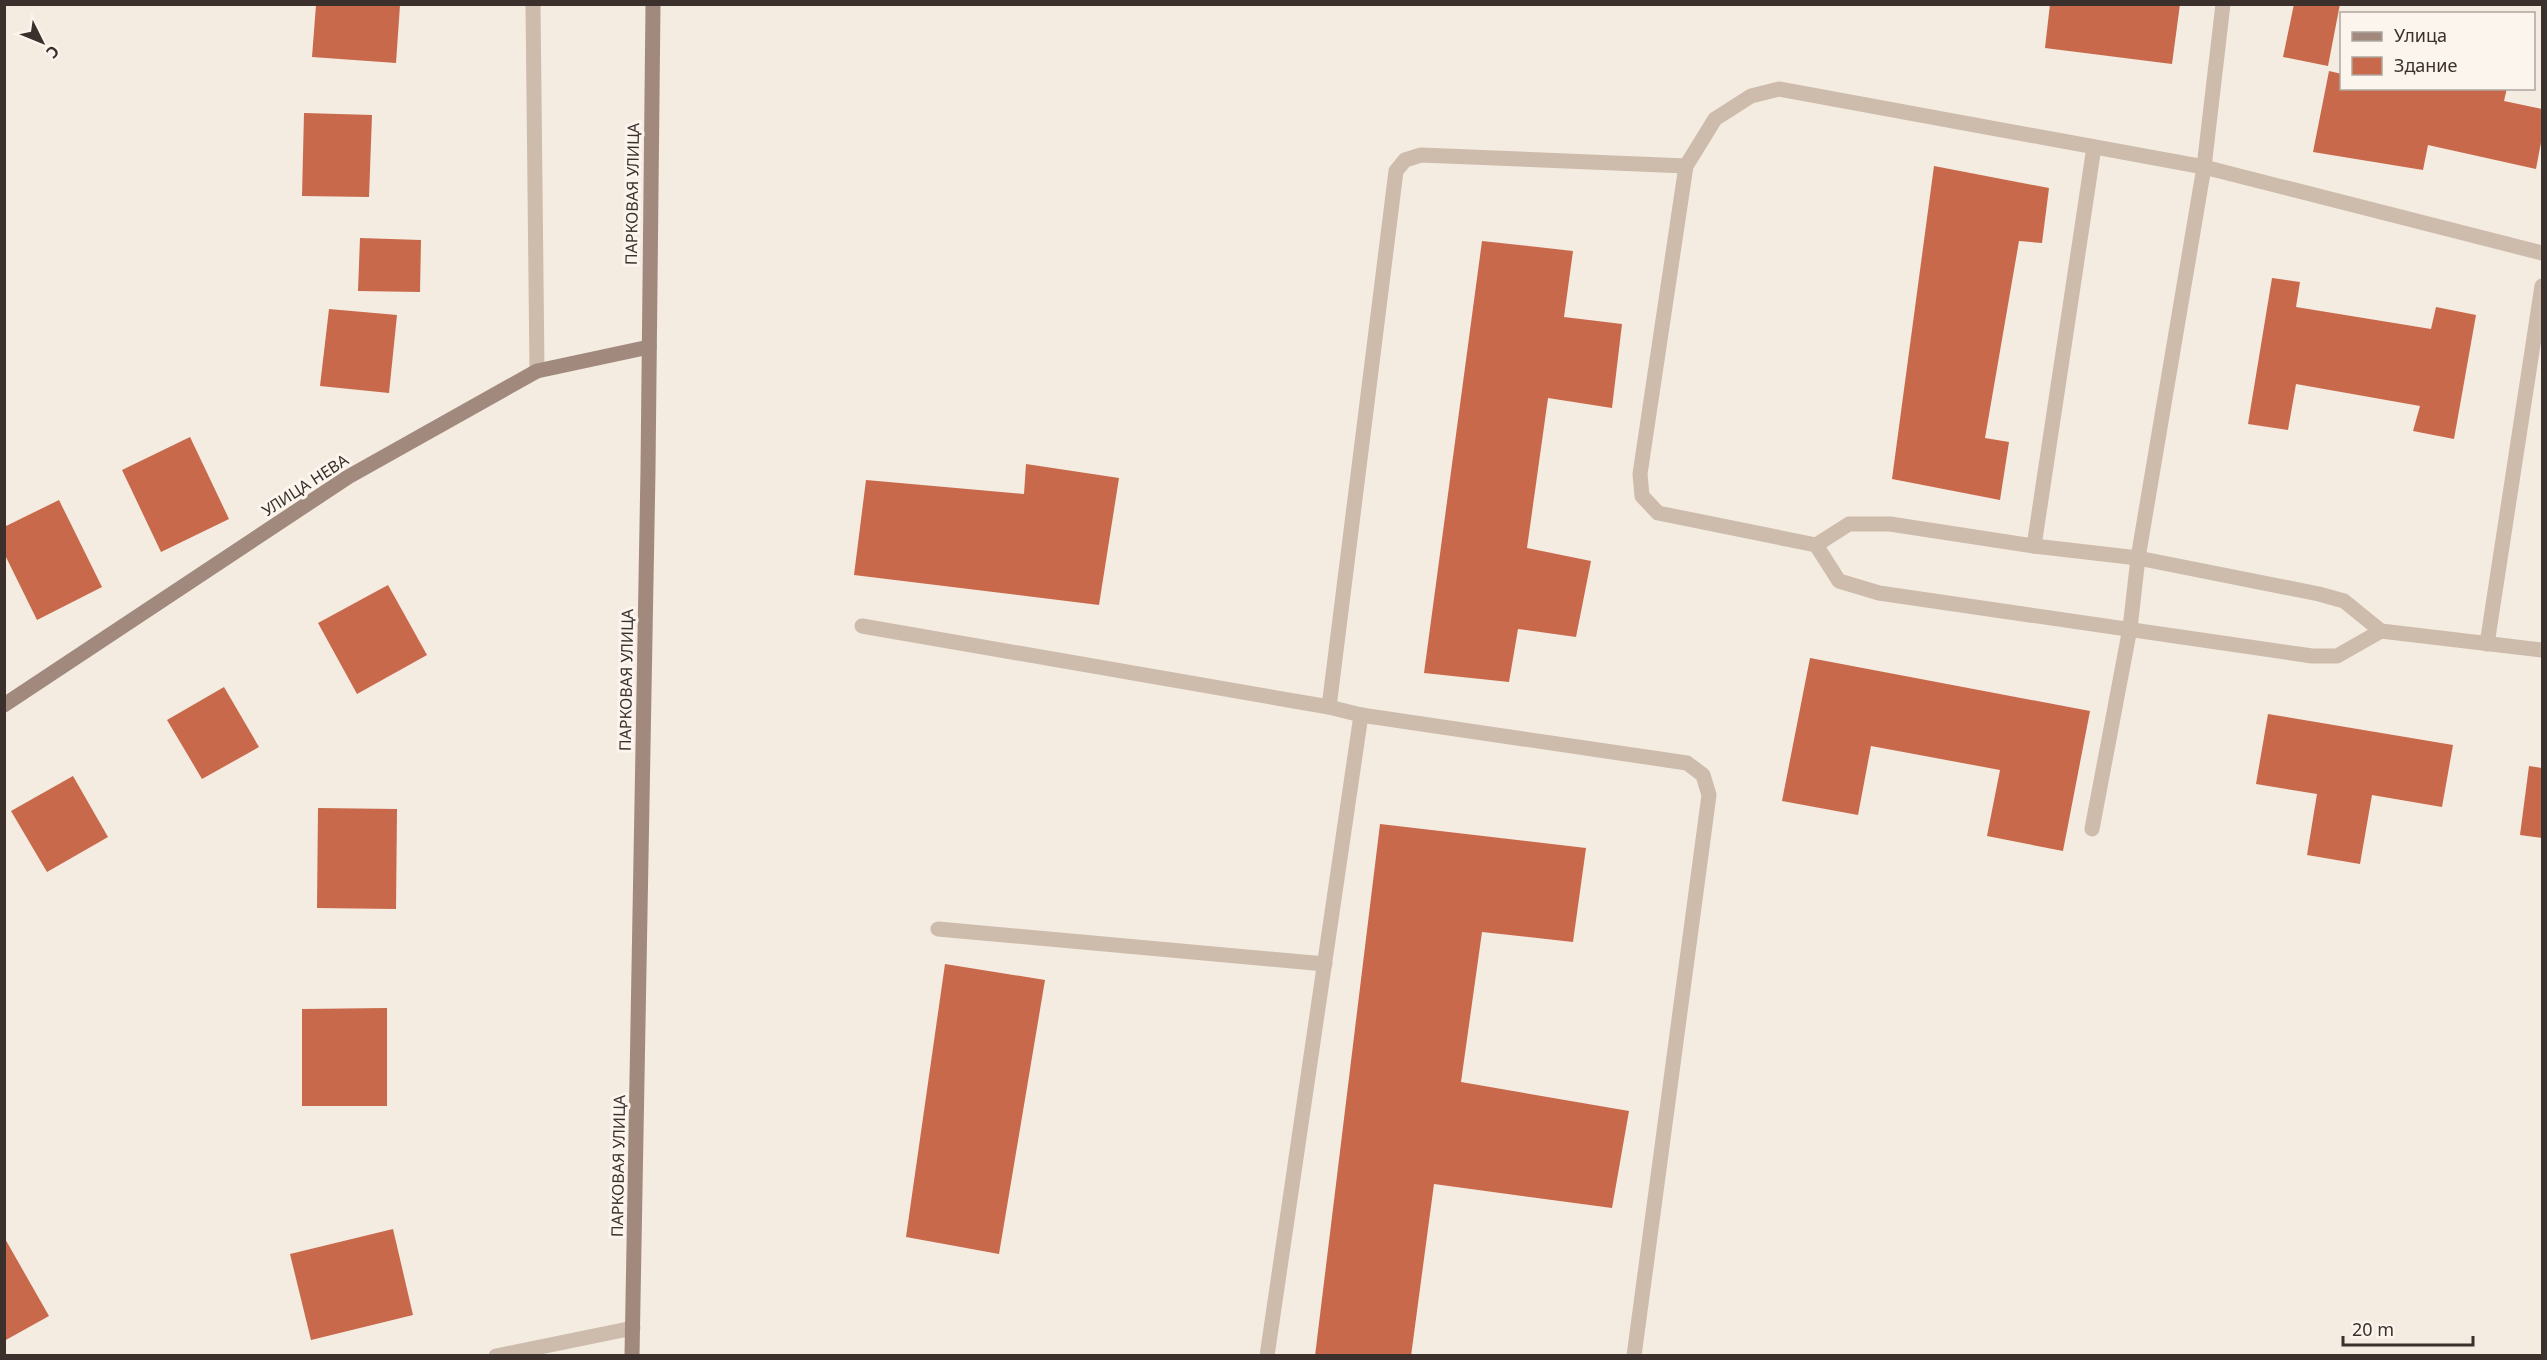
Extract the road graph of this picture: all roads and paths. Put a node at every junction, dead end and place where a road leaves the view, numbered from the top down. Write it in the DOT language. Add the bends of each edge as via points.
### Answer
graph roads {
  1 [pos="533,4"];
  2 [pos="653,4"];
  3 [pos="2223,4"];
  4 [pos="2094,147"];
  5 [pos="1686,166"];
  6 [pos="2204,167"];
  7 [pos="2542,253"];
  8 [pos="2542,286"];
  9 [pos="649,347"];
  10 [pos="537,371"];
  11 [pos="1816,545"];
  12 [pos="2034,546"];
  13 [pos="2138,558"];
  14 [pos="862,626"];
  15 [pos="2130,628"];
  16 [pos="2381,631"];
  17 [pos="2487,644"];
  18 [pos="2542,650"];
  19 [pos="4,705"];
  20 [pos="1329,707"];
  21 [pos="1361,715"];
  22 [pos="2092,829"];
  23 [pos="938,928"];
  24 [pos="1325,964"];
  25 [pos="633,1328"];
  26 [pos="496,1356"];
  27 [pos="632,1356"];
  28 [pos="1267,1356"];
  29 [pos="1634,1356"];
  1 -- 10 [label="street"];
  2 -- 9 [label="main road, ПАРКОВАЯ УЛИЦА"];
  3 -- 6 [label="street"];
  4 -- 5 [label="street" via="1779,89 1751,96 1716,119"];
  4 -- 6 [label="street"];
  4 -- 12 [label="street"];
  5 -- 11 [label="street" via="1640,474 1642,496 1658,513"];
  5 -- 20 [label="street" via="1421,155 1406,160 1396,171"];
  6 -- 7 [label="street"];
  6 -- 13 [label="street"];
  8 -- 17 [label="street"];
  9 -- 10 [label="main road, УЛИЦА НЕВА"];
  9 -- 25 [label="main road, ПАРКОВАЯ УЛИЦА"];
  10 -- 19 [label="main road, УЛИЦА НЕВА" via="348,477"];
  11 -- 12 [label="street" via="1849,524 1890,524"];
  11 -- 15 [label="street" via="1839,581 1879,593"];
  12 -- 13 [label="street"];
  13 -- 15 [label="street"];
  13 -- 16 [label="street" via="2344,601"];
  14 -- 20 [label="street"];
  15 -- 16 [label="street" via="2312,656 2337,656"];
  15 -- 22 [label="street"];
  16 -- 17 [label="street"];
  17 -- 18 [label="street"];
  20 -- 21 [label="street"];
  21 -- 24 [label="street"];
  21 -- 29 [label="street" via="1688,763 1703,775 1709,795"];
  23 -- 24 [label="street"];
  24 -- 28 [label="street"];
  25 -- 26 [label="street"];
  25 -- 27 [label="main road, ПАРКОВАЯ УЛИЦА"];
}
